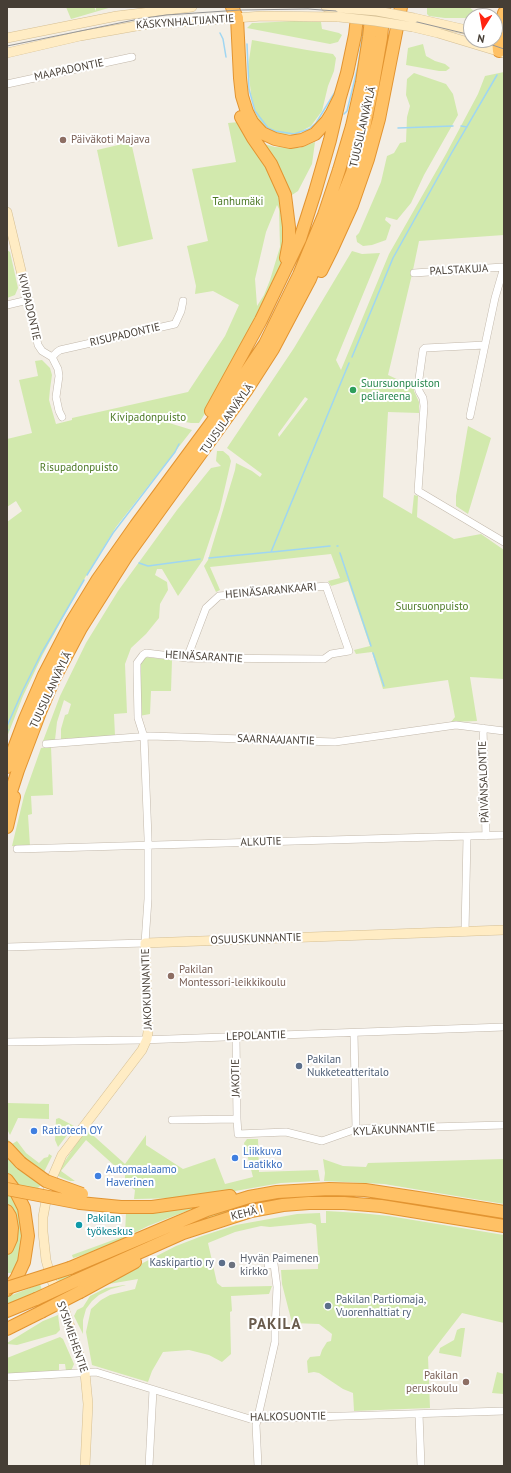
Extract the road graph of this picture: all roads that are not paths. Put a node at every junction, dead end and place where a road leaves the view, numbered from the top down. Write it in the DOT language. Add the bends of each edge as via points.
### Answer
graph roads {
  1 [pos="192,7"];
  2 [pos="326,7"];
  3 [pos="358,7"];
  4 [pos="373,7"];
  5 [pos="384,7"];
  6 [pos="401,11"];
  7 [pos="232,13"];
  8 [pos="340,13"];
  9 [pos="504,13"];
  10 [pos="503,23"];
  11 [pos="463,29"];
  12 [pos="463,37"];
  13 [pos="7,38"];
  14 [pos="7,53"];
  15 [pos="132,57"];
  16 [pos="7,84"];
  17 [pos="340,97"];
  18 [pos="7,212"];
  19 [pos="10,243"];
  20 [pos="504,267"];
  21 [pos="414,273"];
  22 [pos="278,287"];
  23 [pos="28,300"];
  24 [pos="183,300"];
  25 [pos="7,305"];
  26 [pos="485,345"];
  27 [pos="273,349"];
  28 [pos="52,357"];
  29 [pos="470,416"];
  30 [pos="62,417"];
  31 [pos="162,489"];
  32 [pos="504,542"];
  33 [pos="349,651"];
  34 [pos="187,658"];
  35 [pos="483,728"];
  36 [pos="504,731"];
  37 [pos="144,737"];
  38 [pos="46,744"];
  39 [pos="12,768"];
  40 [pos="7,804"];
  41 [pos="7,826"];
  42 [pos="504,835"];
  43 [pos="467,836"];
  44 [pos="486,836"];
  45 [pos="148,845"];
  46 [pos="17,849"];
  47 [pos="504,930"];
  48 [pos="465,932"];
  49 [pos="145,943"];
  50 [pos="7,947"];
  51 [pos="504,1027"];
  52 [pos="354,1033"];
  53 [pos="236,1036"];
  54 [pos="147,1039"];
  55 [pos="7,1042"];
  56 [pos="237,1119"];
  57 [pos="172,1120"];
  58 [pos="504,1125"];
  59 [pos="356,1130"];
  60 [pos="238,1134"];
  61 [pos="7,1148"];
  62 [pos="7,1180"];
  63 [pos="7,1189"];
  64 [pos="309,1189"];
  65 [pos="81,1199"];
  66 [pos="7,1211"];
  67 [pos="504,1212"];
  68 [pos="504,1226"];
  69 [pos="7,1248"];
  70 [pos="268,1265"];
  71 [pos="52,1281"];
  72 [pos="77,1287"];
  73 [pos="7,1289"];
  74 [pos="7,1311"];
  75 [pos="7,1329"];
  76 [pos="86,1373"];
  77 [pos="7,1377"];
  78 [pos="153,1390"];
  79 [pos="504,1410"];
  80 [pos="419,1414"];
  81 [pos="257,1419"];
  82 [pos="85,1466"];
  83 [pos="149,1466"];
  84 [pos="258,1466"];
  85 [pos="421,1466"];
  1 -- 13 [label="street, KÄSKYNHALTIJANTIE" via="117,16"];
  2 -- 8 [label="street, KÄSKYNHALTIJANTIE"];
  3 -- 17 [label="highway" via="355,34"];
  4 -- 31 [label="highway, TUUSULANVÄYLÄ" via="363,74 340,170 299,275 265,344 215,418"];
  5 -- 27 [label="highway, TUUSULANVÄYLÄ" via="373,84 352,173 310,280"];
  6 -- 27 [label="highway" via="379,119 352,206 298,314"];
  7 -- 8 [label="street, KÄSKYNHALTIJANTIE"];
  7 -- 14 [label="street, KÄSKYNHALTIJANTIE" via="133,26"];
  7 -- 17 [label="highway" via="242,96 247,112 262,133 283,141 307,138 315,134 327,121"];
  7 -- 22 [label="highway" via="232,78 238,110 252,138 271,164 285,195 288,212 289,242"];
  8 -- 11 [label="street, KÄSKYNHALTIJANTIE, bridge" via="377,11"];
  8 -- 12 [label="street, KÄSKYNHALTIJANTIE, bridge"];
  9 -- 10 [label="highway"];
  15 -- 16 [label="street, MAAPADONTIE"];
  17 -- 22 [label="highway" via="330,140 300,239"];
  18 -- 19 [label="street, KIVIPADONTIE"];
  19 -- 23 [label="street, KIVIPADONTIE"];
  20 -- 21 [label="street, PALSTAKUJA"];
  20 -- 26 [label="street"];
  22 -- 31 [label="highway" via="228,382 209,415 171,469"];
  23 -- 25 [label="street"];
  23 -- 28 [label="street, KIVIPADONTIE" via="38,345"];
  24 -- 28 [label="street, RISUPADONTIE" via="182,311 175,324 60,350"];
  26 -- 29 [label="street"];
  26 -- 32 [label="street" via="423,350 418,386 424,398 418,491"];
  27 -- 39 [label="highway, TUUSULANVÄYLÄ" via="235,408 126,557 96,603 54,679"];
  28 -- 30 [label="street, KIVIPADONTIE" via="60,376 56,397 58,411"];
  31 -- 39 [label="highway, TUUSULANVÄYLÄ" via="98,579 71,623 25,719"];
  33 -- 34 [label="street, HEINÄSARANTIE" via="331,654 324,660"];
  33 -- 34 [label="street, HEINÄSARANKAARI" via="326,586 219,596 206,608"];
  34 -- 37 [label="street, HEINÄSARANTIE" via="146,654 142,655 137,663 138,718"];
  35 -- 36 [label="street, SAARNAAJANTIE"];
  35 -- 37 [label="street, SAARNAAJANTIE" via="456,725 335,742"];
  35 -- 44 [label="street, PÄIVÄNSALONTIE"];
  37 -- 38 [label="street, SAARNAAJANTIE"];
  37 -- 45 [label="street, JAKOKUNNANTIE"];
  39 -- 40 [label="highway, TUUSULANVÄYLÄ"];
  39 -- 41 [label="highway" via="14,798"];
  42 -- 44 [label="street, ALKUTIE"];
  43 -- 44 [label="street, ALKUTIE"];
  43 -- 45 [label="street, ALKUTIE"];
  43 -- 48 [label="street"];
  45 -- 46 [label="street, ALKUTIE"];
  45 -- 49 [label="street, JAKOKUNNANTIE"];
  47 -- 48 [label="street, OSUUSKUNNANTIE"];
  48 -- 49 [label="street, OSUUSKUNNANTIE"];
  49 -- 50 [label="street, OSUUSKUNNANTIE"];
  49 -- 54 [label="street, JAKOKUNNANTIE"];
  51 -- 52 [label="street, LEPOLANTIE"];
  52 -- 53 [label="street, LEPOLANTIE"];
  52 -- 59 [label="street"];
  53 -- 54 [label="street, LEPOLANTIE"];
  53 -- 56 [label="street, JAKOTIE"];
  54 -- 55 [label="street, LEPOLANTIE"];
  54 -- 71 [label="street, JAKOKUNNANTIE" via="142,1050 67,1147 52,1176 46,1196 43,1232 46,1260"];
  56 -- 57 [label="street"];
  56 -- 60 [label="street, JAKOTIE"];
  58 -- 59 [label="street, KYLÄKUNNANTIE"];
  59 -- 60 [label="street, KYLÄKUNNANTIE" via="322,1141 286,1132"];
  61 -- 65 [label="highway, bridge" via="21,1163 46,1181"];
  62 -- 73 [label="highway" via="24,1208 28,1236 24,1262 16,1279"];
  63 -- 65 [label="highway, bridge"];
  64 -- 65 [label="highway" via="256,1192 184,1203"];
  64 -- 67 [label="highway, KEHÄ I" via="382,1192"];
  64 -- 73 [label="highway, KEHÄ I, bridge" via="256,1196 221,1205 70,1268"];
  66 -- 69 [label="highway" via="12,1228"];
  68 -- 72 [label="highway, KEHÄ I" via="381,1206 344,1203 283,1205 252,1211 210,1224 137,1261"];
  70 -- 81 [label="street" via="274,1264 277,1287 275,1342"];
  71 -- 76 [label="street, SYSIMIEHENTIE"];
  72 -- 74 [label="highway, bridge"];
  72 -- 75 [label="highway, bridge" via="41,1312"];
  76 -- 77 [label="street, HALKOSUONTIE"];
  76 -- 78 [label="street, HALKOSUONTIE" via="99,1373"];
  76 -- 82 [label="street, SYSIMIEHENTIE" via="88,1404"];
  78 -- 81 [label="street, HALKOSUONTIE"];
  78 -- 83 [label="street"];
  79 -- 80 [label="street, HALKOSUONTIE"];
  80 -- 81 [label="street, HALKOSUONTIE"];
  80 -- 85 [label="street"];
  81 -- 84 [label="street"];
}
